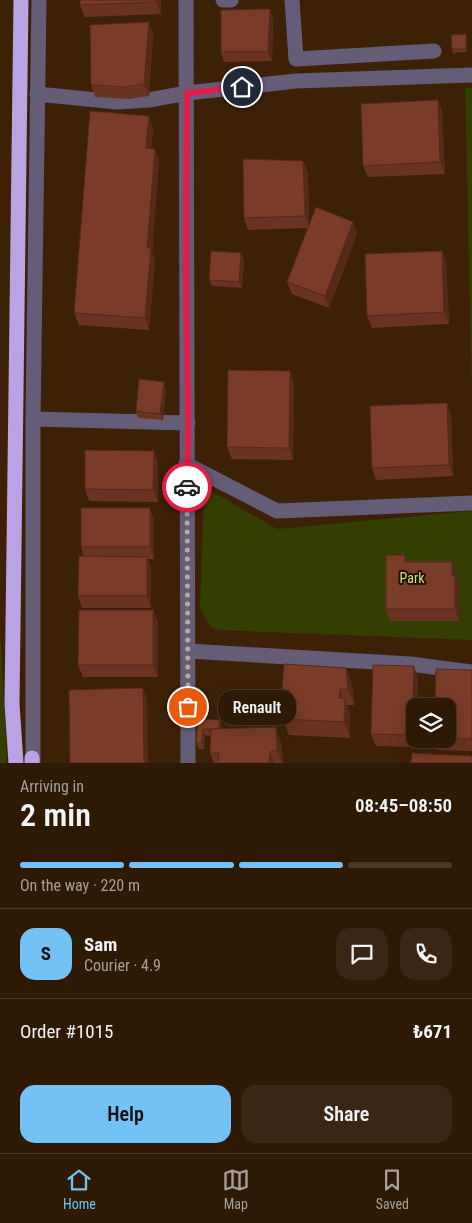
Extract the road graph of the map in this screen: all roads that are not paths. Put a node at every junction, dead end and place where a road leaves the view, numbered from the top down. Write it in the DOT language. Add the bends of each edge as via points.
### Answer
graph roads {
  1 [pos="20,0"];
  2 [pos="38,0"];
  3 [pos="186,0"];
  4 [pos="223,0"];
  5 [pos="231,0"];
  6 [pos="292,0"];
  7 [pos="434,51"];
  8 [pos="472,75"];
  9 [pos="187,93"];
  10 [pos="37,94"];
  11 [pos="34,420"];
  12 [pos="188,423"];
  13 [pos="186,464"];
  14 [pos="472,503"];
  15 [pos="188,650"];
  16 [pos="472,672"];
  17 [pos="32,761"];
  18 [pos="16,763"];
  19 [pos="188,763"];
  1 -- 18 [label="highway" via="12,704"];
  2 -- 10 [label="street"];
  3 -- 9 [label="street"];
  4 -- 5 [label="street"];
  6 -- 7 [label="street" via="296,59"];
  8 -- 9 [label="street" via="296,81"];
  9 -- 10 [label="street" via="117,102"];
  9 -- 12 [label="street"];
  10 -- 11 [label="street"];
  11 -- 12 [label="street"];
  11 -- 17 [label="street"];
  12 -- 13 [label="street"];
  13 -- 14 [label="street" via="277,511"];
  13 -- 15 [label="street"];
  15 -- 16 [label="street" via="410,664"];
  15 -- 19 [label="street"];
}
